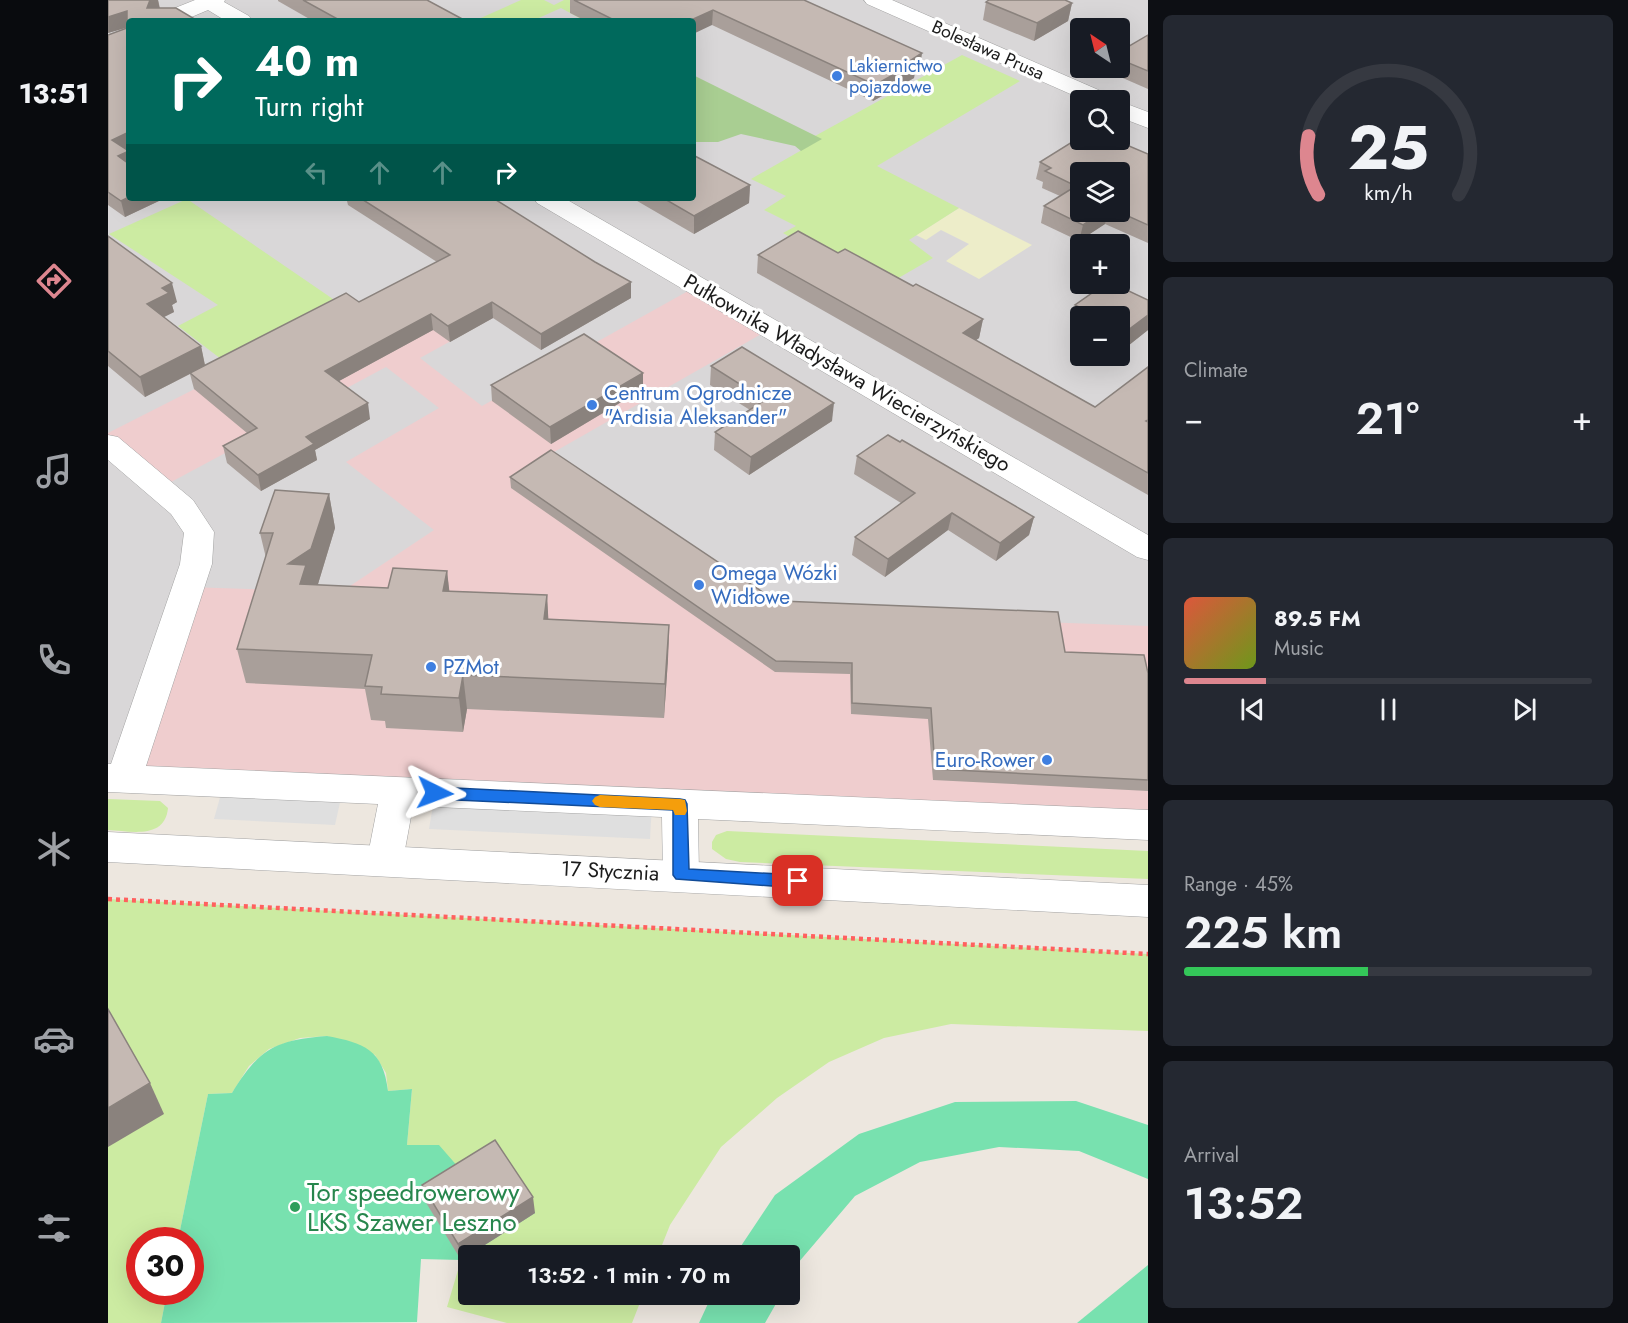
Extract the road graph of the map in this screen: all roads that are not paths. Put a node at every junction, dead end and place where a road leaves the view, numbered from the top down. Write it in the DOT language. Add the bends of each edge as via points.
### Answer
graph roads {
  1 [pos="874,0"];
  2 [pos="210,1"];
  3 [pos="170,18"];
  4 [pos="236,18"];
  5 [pos="1079,90"];
  6 [pos="1130,113"];
  7 [pos="1148,121"];
  8 [pos="551,201"];
  9 [pos="108,444"];
  10 [pos="1148,549"];
  11 [pos="116,778"];
  12 [pos="398,792"];
  13 [pos="680,804"];
  14 [pos="1148,825"];
  15 [pos="108,847"];
  16 [pos="385,860"];
  17 [pos="681,875"];
  18 [pos="1148,901"];
  1 -- 5 [label="street, Bolesława Prusa"];
  2 -- 3 [label="street"];
  2 -- 4 [label="street"];
  6 -- 7 [label="street"];
  8 -- 10 [label="street, Pułkownika Władysława Wiecierzyńskiego"];
  9 -- 11 [label="street" via="182,507 199,532 196,564"];
  11 -- 12 [label="street"];
  12 -- 13 [label="street"];
  12 -- 16 [label="street"];
  13 -- 14 [label="street"];
  13 -- 17 [label="street"];
  15 -- 16 [label="street, 17 Stycznia"];
  16 -- 17 [label="street, 17 Stycznia"];
  17 -- 18 [label="street, 17 Stycznia"];
}
